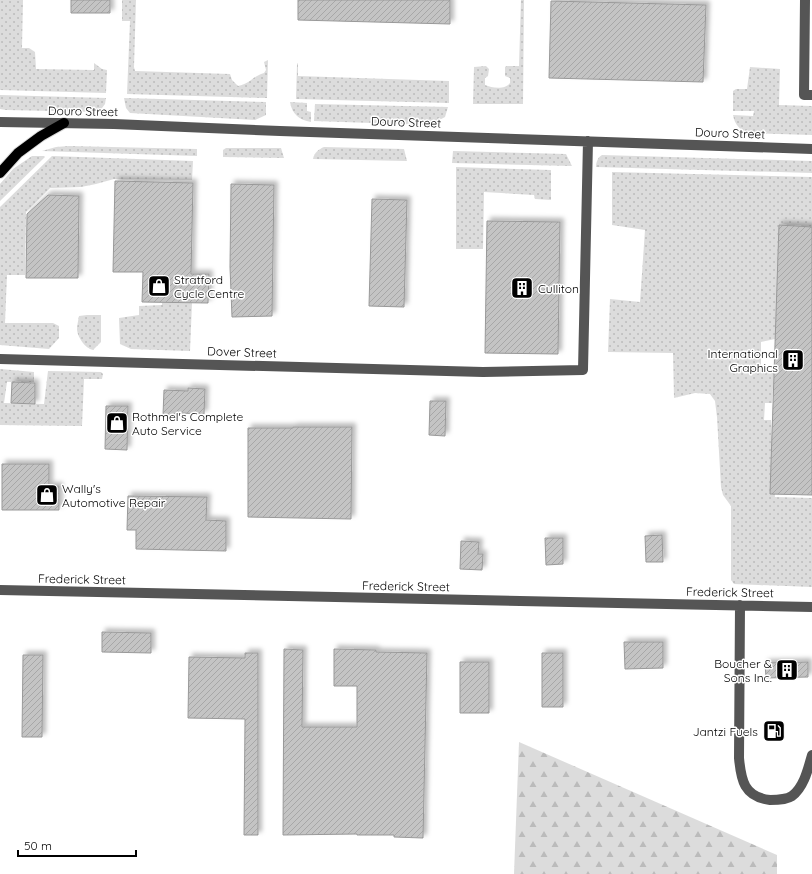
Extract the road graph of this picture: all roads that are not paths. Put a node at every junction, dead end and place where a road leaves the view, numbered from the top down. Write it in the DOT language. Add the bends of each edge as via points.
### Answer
graph roads {
  1 [pos="805,0"];
  2 [pos="812,95"];
  3 [pos="0,122"];
  4 [pos="64,123"];
  5 [pos="588,141"];
  6 [pos="812,149"];
  7 [pos="0,173"];
  8 [pos="0,359"];
  9 [pos="0,590"];
  10 [pos="740,605"];
  11 [pos="812,607"];
  12 [pos="812,755"];
  1 -- 2 [label="street" via="804,95"];
  3 -- 4 [label="street, Douro Street"];
  4 -- 5 [label="street, Douro Street"];
  4 -- 7 [label="main road" via="18,153"];
  5 -- 6 [label="street, Douro Street"];
  5 -- 8 [label="street, Dover Street" via="583,370 483,372"];
  9 -- 10 [label="street, Frederick Street"];
  10 -- 11 [label="street, Frederick Street"];
  10 -- 12 [label="street" via="739,758 745,787 753,795 764,799 778,800 791,797 799,789 808,772"];
}
